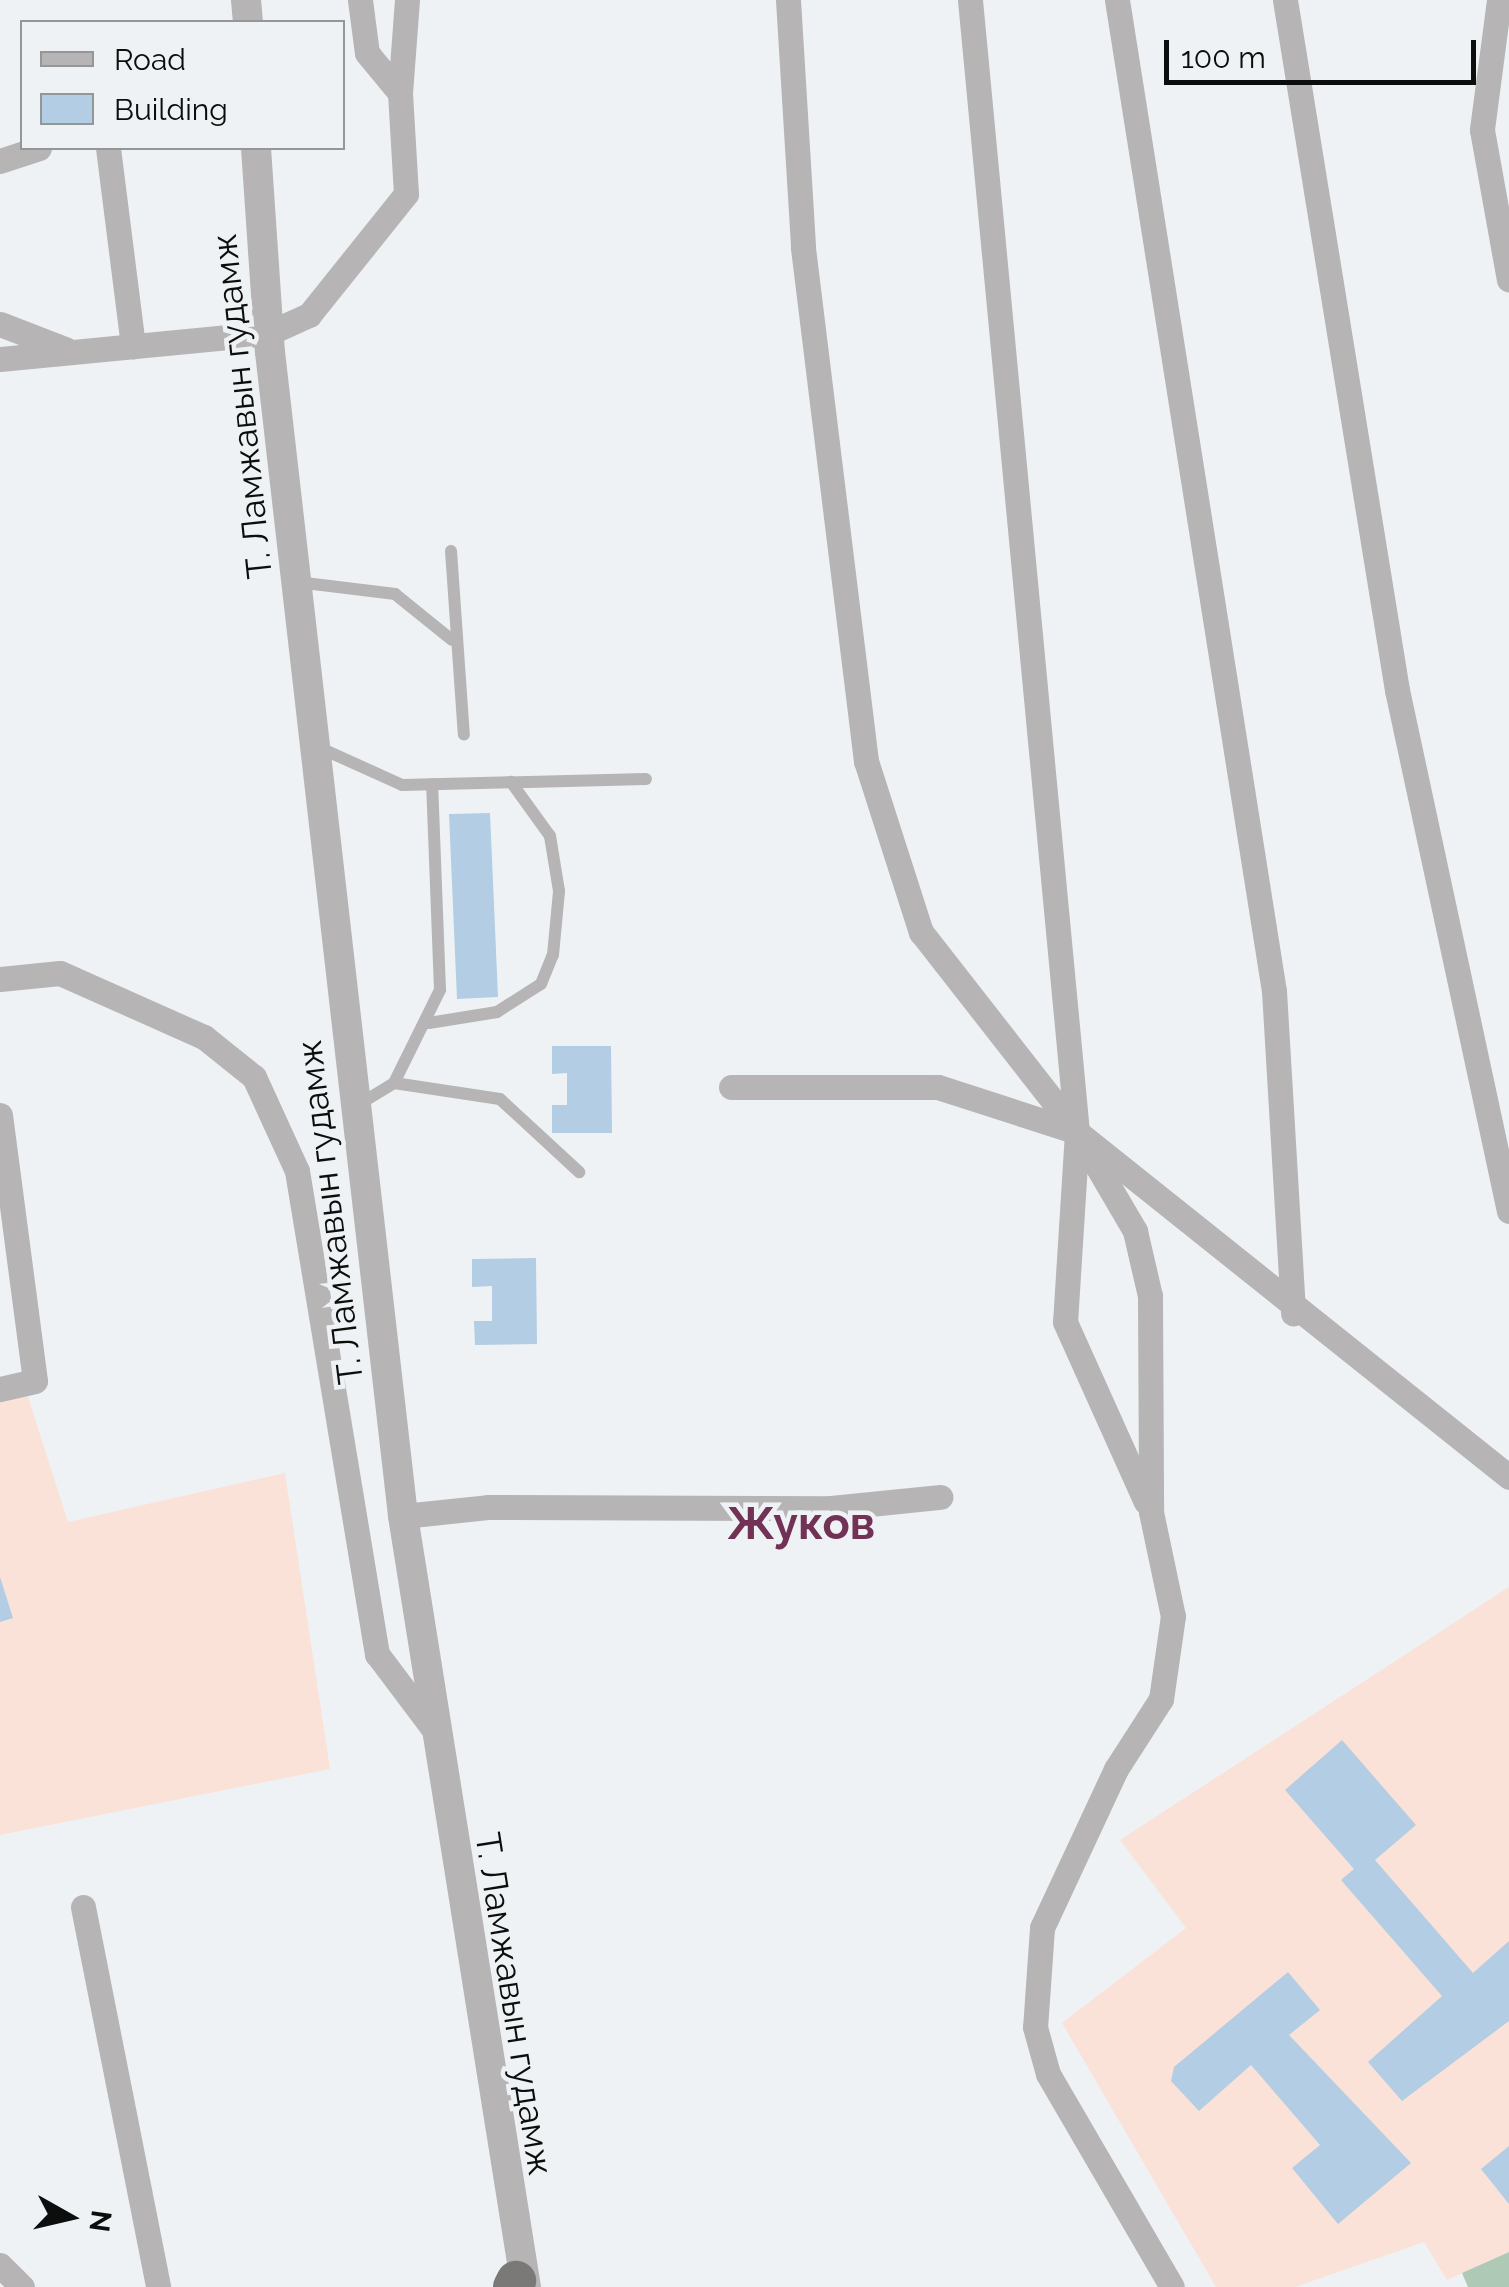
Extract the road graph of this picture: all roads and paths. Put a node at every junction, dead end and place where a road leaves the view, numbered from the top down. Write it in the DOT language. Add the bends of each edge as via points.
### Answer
graph roads {
  1 [pos="360,0"];
  2 [pos="407,0"];
  3 [pos="788,0"];
  4 [pos="970,0"];
  5 [pos="1117,0"];
  6 [pos="1286,0"];
  7 [pos="1499,0"];
  8 [pos="400,94"];
  9 [pos="33,150"];
  10 [pos="108,150"];
  11 [pos="256,150"];
  12 [pos="0,161"];
  13 [pos="1509,280"];
  14 [pos="0,324"];
  15 [pos="269,334"];
  16 [pos="134,346"];
  17 [pos="72,352"];
  18 [pos="0,359"];
  19 [pos="451,551"];
  20 [pos="296,582"];
  21 [pos="452,640"];
  22 [pos="464,736"];
  23 [pos="315,746"];
  24 [pos="646,780"];
  25 [pos="510,782"];
  26 [pos="432,784"];
  27 [pos="0,979"];
  28 [pos="430,1022"];
  29 [pos="394,1082"];
  30 [pos="731,1087"];
  31 [pos="356,1106"];
  32 [pos="0,1115"];
  33 [pos="1077,1132"];
  34 [pos="579,1172"];
  35 [pos="1509,1211"];
  36 [pos="1292,1313"];
  37 [pos="0,1389"];
  38 [pos="1509,1477"];
  39 [pos="940,1497"];
  40 [pos="1151,1512"];
  41 [pos="403,1516"];
  42 [pos="432,1727"];
  43 [pos="83,1907"];
  44 [pos="0,2265"];
  45 [pos="518,2281"];
  46 [pos="22,2287"];
  47 [pos="158,2287"];
  48 [pos="1172,2287"];
  1 -- 8 [label="street" via="367,53"];
  2 -- 8 [label="street"];
  3 -- 33 [label="street" via="804,248 866,761 922,932"];
  4 -- 33 [label="street"];
  5 -- 36 [label="street" via="1274,992"];
  6 -- 35 [label="street" via="1396,690"];
  7 -- 13 [label="street" via="1482,130"];
  8 -- 15 [label="street" via="406,194 328,298"];
  9 -- 12 [label="street"];
  10 -- 16 [label="street"];
  11 -- 15 [label="street, Т. Ламжавын гудамж"];
  14 -- 17 [label="street"];
  15 -- 16 [label="street"];
  15 -- 20 [label="street, Т. Ламжавын гудамж"];
  16 -- 17 [label="street"];
  17 -- 18 [label="street"];
  19 -- 21 [label="lane"];
  20 -- 21 [label="lane" via="394,594"];
  20 -- 23 [label="street, Т. Ламжавын гудамж"];
  21 -- 22 [label="lane"];
  23 -- 26 [label="lane" via="375,778"];
  23 -- 31 [label="street, Т. Ламжавын гудамж"];
  24 -- 25 [label="lane"];
  25 -- 26 [label="lane"];
  25 -- 28 [label="lane" via="550,836 559,891 553,956 541,984 497,1012"];
  26 -- 28 [label="lane" via="442,960"];
  27 -- 42 [label="street" via="60,972 204,1037 254,1077 297,1171 377,1654"];
  28 -- 29 [label="lane"];
  29 -- 31 [label="lane"];
  29 -- 34 [label="lane" via="500,1099"];
  30 -- 33 [label="street" via="938,1087"];
  31 -- 41 [label="street, Т. Ламжавын гудамж"];
  32 -- 37 [label="street" via="36,1380"];
  33 -- 36 [label="street"];
  33 -- 40 [label="street" via="1136,1231 1150,1296"];
  33 -- 40 [label="street" via="1066,1322"];
  36 -- 38 [label="street"];
  39 -- 41 [label="street" via="831,1508 488,1507"];
  40 -- 48 [label="street" via="1173,1616 1161,1699 1116,1769 1042,1928 1035,2027 1048,2074"];
  41 -- 42 [label="street, Т. Ламжавын гудамж"];
  42 -- 45 [label="street, Т. Ламжавын гудамж"];
  43 -- 47 [label="street"];
  44 -- 46 [label="street"];
}
